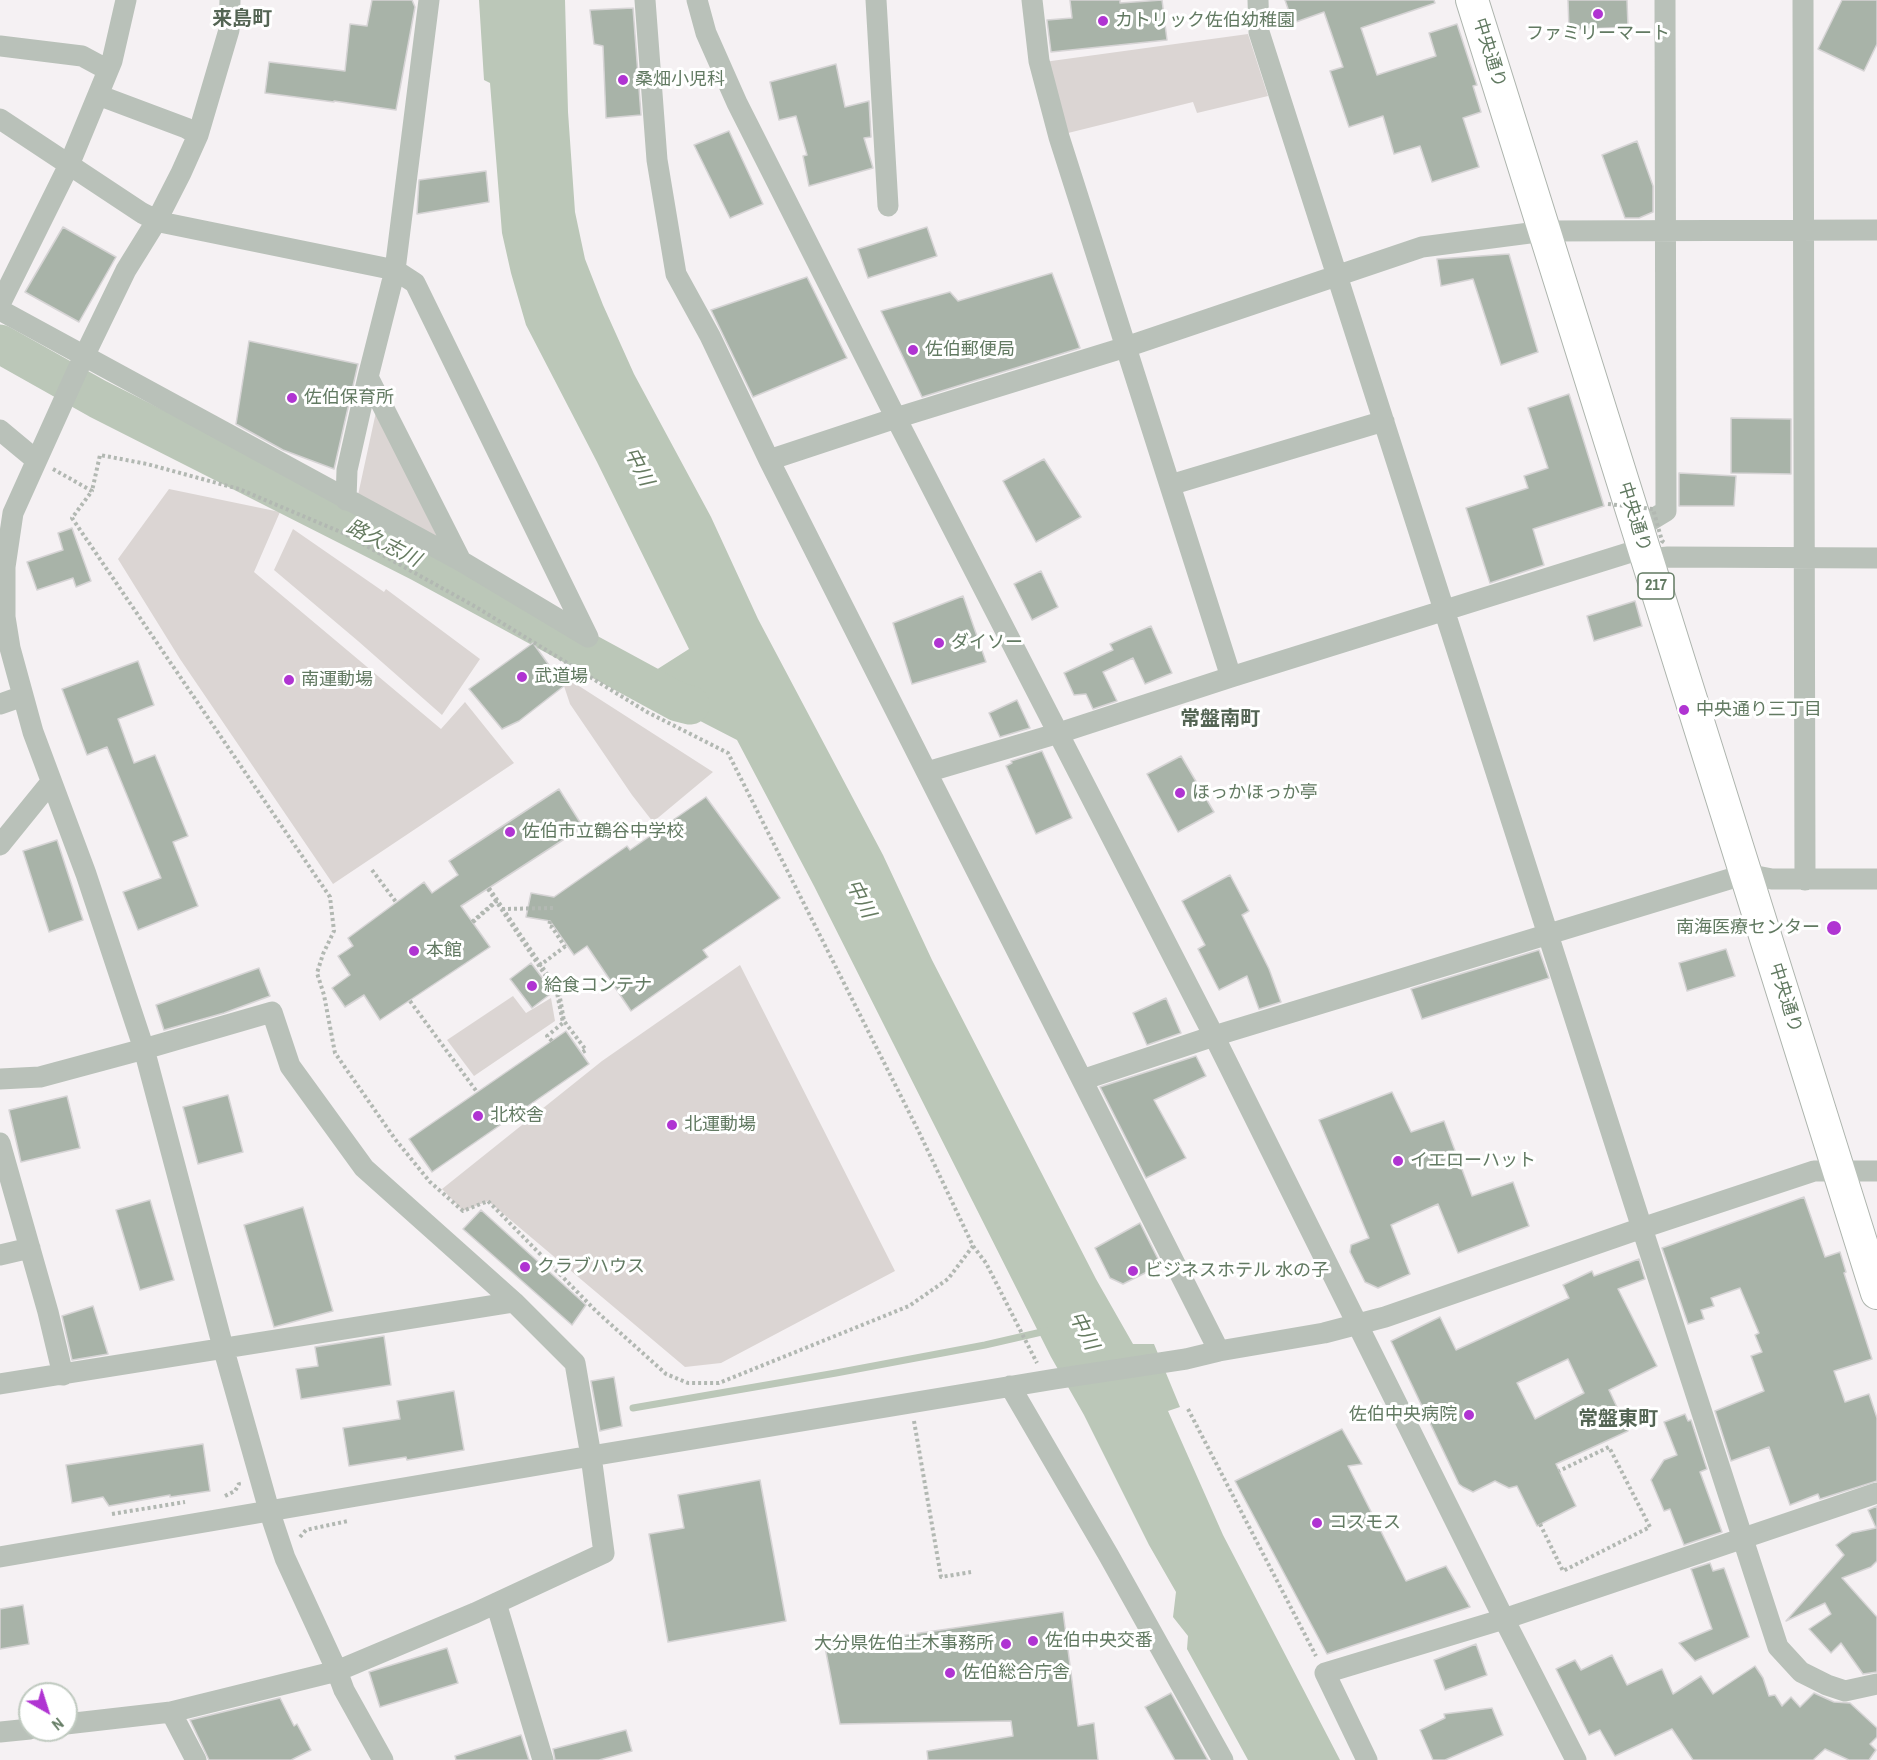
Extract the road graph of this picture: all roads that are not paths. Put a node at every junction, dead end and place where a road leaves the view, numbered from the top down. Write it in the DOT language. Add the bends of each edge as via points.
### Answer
graph roads {
  1 [pos="126,0"];
  2 [pos="230,0"];
  3 [pos="429,0"];
  4 [pos="645,0"];
  5 [pos="697,0"];
  6 [pos="876,0"];
  7 [pos="1032,0"];
  8 [pos="1258,0"];
  9 [pos="1472,0"];
  10 [pos="1665,0"];
  11 [pos="1803,0"];
  12 [pos="0,46"];
  13 [pos="108,70"];
  14 [pos="98,95"];
  15 [pos="0,119"];
  16 [pos="198,135"];
  17 [pos="69,165"];
  18 [pos="888,206"];
  19 [pos="157,220"];
  20 [pos="1665,230"];
  21 [pos="1877,230"];
  22 [pos="1545,231"];
  23 [pos="1804,231"];
  24 [pos="395,270"];
  25 [pos="1338,277"];
  26 [pos="0,304"];
  27 [pos="0,310"];
  28 [pos="1126,347"];
  29 [pos="81,363"];
  30 [pos="368,377"];
  31 [pos="896,418"];
  32 [pos="1384,421"];
  33 [pos="0,430"];
  34 [pos="36,460"];
  35 [pos="769,460"];
  36 [pos="1170,485"];
  37 [pos="346,500"];
  38 [pos="1649,545"];
  39 [pos="1804,558"];
  40 [pos="1877,558"];
  41 [pos="460,561"];
  42 [pos="3,565"];
  43 [pos="1444,611"];
  44 [pos="1231,677"];
  45 [pos="23,696"];
  46 [pos="0,704"];
  47 [pos="1059,733"];
  48 [pos="927,772"];
  49 [pos="51,782"];
  50 [pos="0,845"];
  51 [pos="1746,874"];
  52 [pos="1877,879"];
  53 [pos="1805,880"];
  54 [pos="1548,934"];
  55 [pos="1214,1036"];
  56 [pos="144,1049"];
  57 [pos="0,1079"];
  58 [pos="1082,1080"];
  59 [pos="0,1143"];
  60 [pos="1839,1171"];
  61 [pos="1877,1171"];
  62 [pos="1642,1228"];
  63 [pos="30,1248"];
  64 [pos="0,1255"];
  65 [pos="1877,1293"];
  66 [pos="514,1302"];
  67 [pos="1356,1325"];
  68 [pos="223,1347"];
  69 [pos="1219,1352"];
  70 [pos="63,1375"];
  71 [pos="0,1383"];
  72 [pos="1010,1386"];
  73 [pos="591,1456"];
  74 [pos="1877,1493"];
  75 [pos="268,1510"];
  76 [pos="1742,1537"];
  77 [pos="0,1557"];
  78 [pos="496,1603"];
  79 [pos="1504,1619"];
  80 [pos="337,1671"];
  81 [pos="1877,1684"];
  82 [pos="171,1712"];
  83 [pos="78,1723"];
  84 [pos="18,1730"];
  85 [pos="0,1732"];
  86 [pos="196,1760"];
  87 [pos="382,1760"];
  88 [pos="543,1760"];
  89 [pos="1223,1760"];
  90 [pos="1367,1760"];
  91 [pos="1576,1760"];
  1 -- 13 [label="street"];
  2 -- 16 [label="street" via="229,30"];
  3 -- 24 [label="street"];
  4 -- 35 [label="street" via="657,160 676,274"];
  5 -- 31 [label="street" via="706,33 737,103"];
  6 -- 18 [label="street"];
  7 -- 28 [label="street" via="1039,61 1059,137"];
  8 -- 25 [label="street" via="1259,32"];
  9 -- 22 [label="highway, 中央通り / 217"];
  10 -- 20 [label="street"];
  11 -- 23 [label="street"];
  12 -- 13 [label="street" via="82,56"];
  13 -- 14 [label="street"];
  14 -- 16 [label="street"];
  14 -- 17 [label="street"];
  15 -- 17 [label="street"];
  16 -- 19 [label="street"];
  17 -- 19 [label="street"];
  17 -- 26 [label="street"];
  19 -- 24 [label="street"];
  19 -- 29 [label="street" via="126,270"];
  20 -- 22 [label="street"];
  20 -- 23 [label="street"];
  20 -- 38 [label="street" via="1666,511"];
  21 -- 23 [label="street"];
  22 -- 25 [label="street" via="1422,247"];
  22 -- 38 [label="highway, 中央通り / 217"];
  23 -- 39 [label="street"];
  24 -- 30 [label="street"];
  24 -- 41 [label="street" via="415,283 588,637"];
  25 -- 28 [label="street"];
  25 -- 32 [label="street"];
  27 -- 29 [label="street"];
  28 -- 31 [label="street"];
  28 -- 36 [label="street"];
  29 -- 34 [label="street"];
  29 -- 37 [label="street"];
  30 -- 37 [label="street" via="347,470"];
  30 -- 41 [label="street"];
  31 -- 35 [label="street"];
  31 -- 47 [label="street"];
  32 -- 36 [label="street"];
  32 -- 43 [label="street"];
  33 -- 34 [label="street"];
  34 -- 42 [label="street" via="13,513"];
  35 -- 48 [label="street"];
  36 -- 44 [label="street"];
  37 -- 41 [label="street"];
  38 -- 39 [label="street" via="1668,557"];
  38 -- 43 [label="street"];
  38 -- 51 [label="highway, 中央通り / 217"];
  39 -- 40 [label="street"];
  39 -- 53 [label="street"];
  42 -- 45 [label="street" via="5,617"];
  43 -- 44 [label="street"];
  43 -- 54 [label="street"];
  44 -- 47 [label="street"];
  45 -- 46 [label="street"];
  45 -- 49 [label="street"];
  47 -- 48 [label="street"];
  47 -- 55 [label="street"];
  48 -- 58 [label="street"];
  49 -- 50 [label="street"];
  49 -- 56 [label="street"];
  51 -- 53 [label="street"];
  51 -- 54 [label="street"];
  51 -- 60 [label="highway, 中央通り / 217"];
  52 -- 53 [label="street"];
  54 -- 55 [label="street"];
  54 -- 62 [label="street"];
  55 -- 58 [label="street"];
  55 -- 67 [label="street"];
  56 -- 57 [label="street" via="40,1077"];
  56 -- 66 [label="street" via="272,1012 290,1066 364,1168"];
  56 -- 68 [label="street"];
  58 -- 69 [label="street"];
  59 -- 63 [label="street"];
  60 -- 61 [label="street"];
  60 -- 62 [label="street" via="1814,1171"];
  60 -- 65 [label="highway, 217"];
  62 -- 67 [label="street"];
  62 -- 76 [label="street"];
  63 -- 64 [label="street"];
  63 -- 70 [label="street"];
  66 -- 68 [label="street"];
  66 -- 73 [label="street" via="575,1363"];
  67 -- 69 [label="street"];
  67 -- 79 [label="street"];
  68 -- 70 [label="street"];
  68 -- 75 [label="street"];
  69 -- 72 [label="street"];
  70 -- 71 [label="street"];
  72 -- 73 [label="street"];
  72 -- 89 [label="street"];
  73 -- 75 [label="street"];
  73 -- 78 [label="street" via="604,1553"];
  74 -- 76 [label="street"];
  75 -- 77 [label="street"];
  75 -- 80 [label="street" via="285,1558"];
  76 -- 79 [label="street"];
  76 -- 81 [label="street" via="1779,1647 1794,1664 1802,1672 1845,1691"];
  78 -- 80 [label="street"];
  78 -- 88 [label="street"];
  79 -- 90 [label="street" via="1325,1673"];
  79 -- 91 [label="street"];
  80 -- 82 [label="street"];
  80 -- 87 [label="street"];
  82 -- 83 [label="street"];
  82 -- 86 [label="street"];
  84 -- 85 [label="street"];
}
